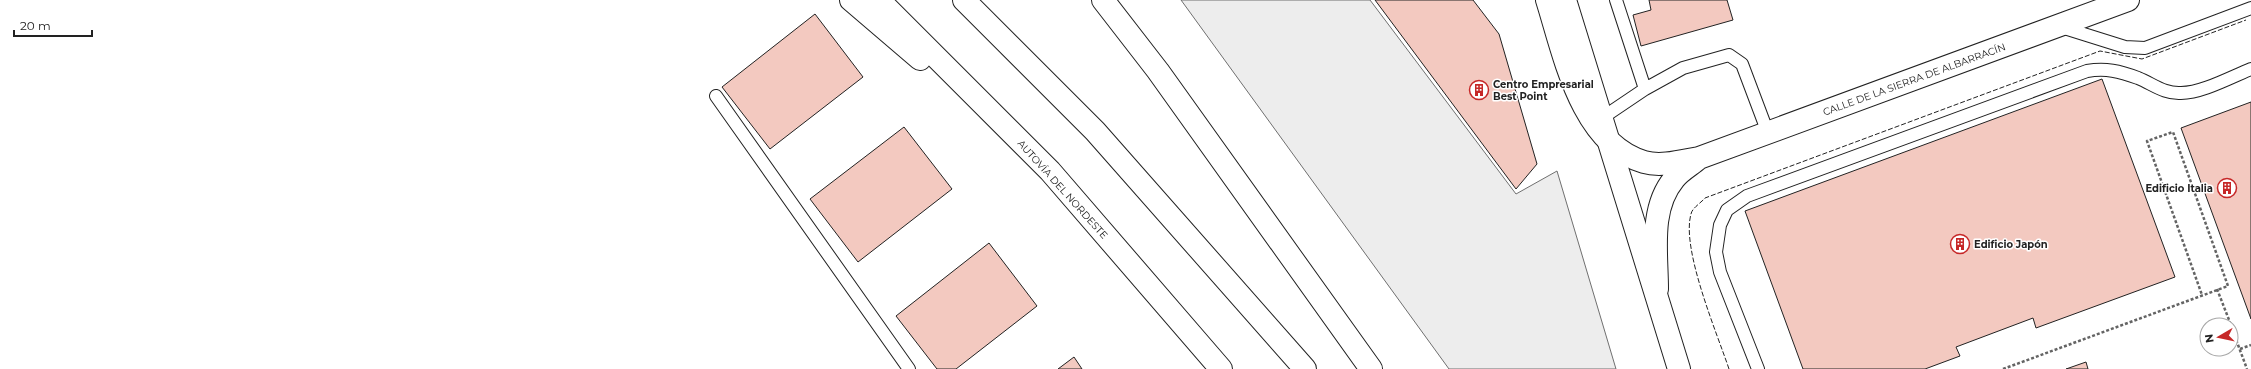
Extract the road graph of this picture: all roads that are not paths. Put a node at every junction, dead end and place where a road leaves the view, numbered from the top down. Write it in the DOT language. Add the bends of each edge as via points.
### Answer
graph roads {
  1 [pos="851,0"];
  2 [pos="879,0"];
  3 [pos="964,0"];
  4 [pos="1103,0"];
  5 [pos="1548,0"];
  6 [pos="1565,0"];
  7 [pos="1616,0"];
  8 [pos="2128,0"];
  9 [pos="2249,12"];
  10 [pos="2057,26"];
  11 [pos="2251,69"];
  12 [pos="1645,89"];
  13 [pos="716,96"];
  14 [pos="1602,118"];
  15 [pos="1768,133"];
  16 [pos="1608,140"];
  17 [pos="1699,158"];
  18 [pos="1050,171"];
  19 [pos="1657,303"];
  20 [pos="909,369"];
  21 [pos="1221,369"];
  22 [pos="1305,369"];
  23 [pos="1371,369"];
  24 [pos="1679,369"];
  25 [pos="1758,369"];
  1 -- 18 [label="main road"];
  2 -- 18 [label="main road, AUTOVÍA DEL NORDESTE"];
  3 -- 22 [label="main road" via="1095,131"];
  4 -- 23 [label="main road" via="1158,71"];
  5 -- 16 [label="main road" via="1574,87 1587,113"];
  6 -- 14 [label="main road"];
  7 -- 12 [label="lane"];
  8 -- 10 [label="main road, CALLE DE LA SIERRA DE ALBARRACÍN"];
  9 -- 10 [label="lane" via="2145,48 2125,47"];
  10 -- 15 [label="main road, CALLE DE LA SIERRA DE ALBARRACÍN"];
  11 -- 25 [label="lane" via="2208,87 2181,94 2160,90 2138,78 2106,68 2087,71 1748,196 1727,210 1720,225 1716,252 1720,272"];
  12 -- 14 [label="lane"];
  12 -- 15 [label="lane" via="1683,68 1729,55 1742,64"];
  13 -- 20 [label="lane"];
  14 -- 16 [label="main road"];
  15 -- 17 [label="main road, CALLE DE LA SIERRA DE ALBARRACÍN"];
  16 -- 17 [label="main road, CALLE DE LA SIERRA DE ALBARRACÍN" via="1644,162 1664,164"];
  16 -- 19 [label="main road"];
  17 -- 19 [label="main road, CALLE DE LA SIERRA DE ALBARRACÍN" via="1674,178 1662,200 1656,231"];
  18 -- 21 [label="main road, AUTOVÍA DEL NORDESTE"];
  19 -- 24 [label="main road"];
}
